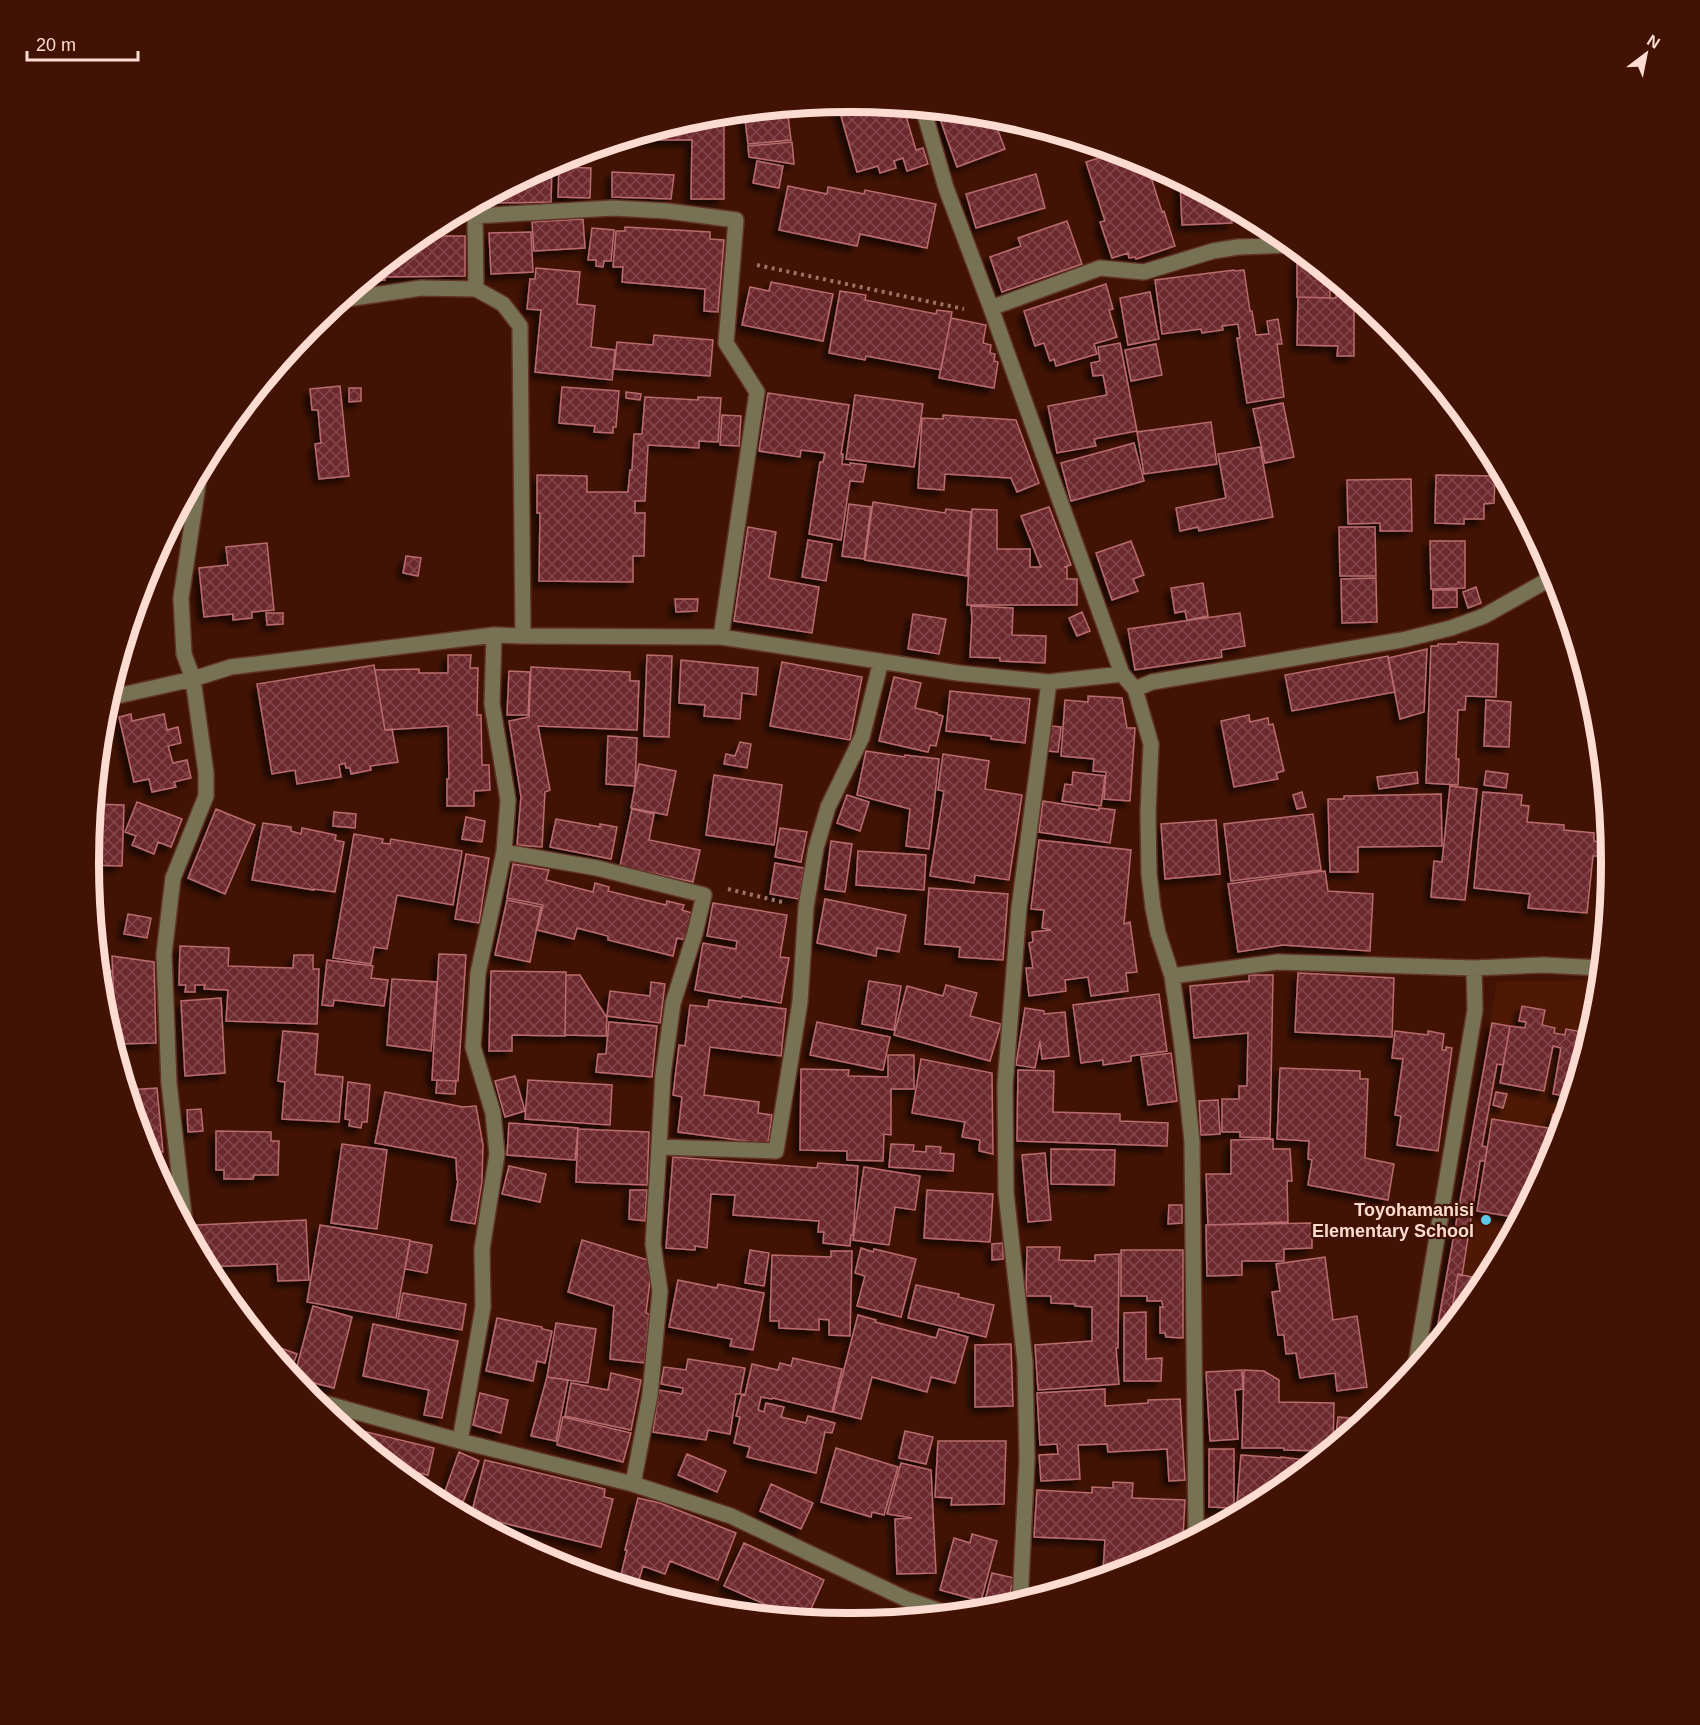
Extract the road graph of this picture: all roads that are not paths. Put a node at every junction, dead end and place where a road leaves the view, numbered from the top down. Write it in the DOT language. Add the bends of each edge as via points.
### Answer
graph roads {
  1 [pos="925,116"];
  2 [pos="1270,240"];
  3 [pos="1271,245"];
  4 [pos="1277,245"];
  5 [pos="476,289"];
  6 [pos="355,298"];
  7 [pos="991,308"];
  8 [pos="197,493"];
  9 [pos="1546,581"];
  10 [pos="494,635"];
  11 [pos="523,636"];
  12 [pos="721,637"];
  13 [pos="881,661"];
  14 [pos="1122,675"];
  15 [pos="193,679"];
  16 [pos="1049,682"];
  17 [pos="1135,689"];
  18 [pos="118,696"];
  19 [pos="504,852"];
  20 [pos="1474,968"];
  21 [pos="1594,968"];
  22 [pos="1172,976"];
  23 [pos="659,1147"];
  24 [pos="183,1208"];
  25 [pos="1417,1355"];
  26 [pos="331,1405"];
  27 [pos="460,1441"];
  28 [pos="633,1484"];
  29 [pos="1196,1529"];
  30 [pos="1020,1594"];
  31 [pos="933,1609"];
  1 -- 7 [label="street" via="946,188"];
  2 -- 3 [label="street"];
  3 -- 4 [label="street"];
  3 -- 7 [label="street" via="1213,251 1144,272 1100,268"];
  5 -- 6 [label="street" via="421,288"];
  5 -- 11 [label="street" via="503,304 520,326"];
  5 -- 12 [label="street" via="475,216 613,208 736,220 726,343 757,392"];
  7 -- 14 [label="street"];
  8 -- 15 [label="street" via="181,598 184,654"];
  9 -- 17 [label="street" via="1484,616 1451,628 1402,640 1152,682"];
  10 -- 11 [label="street"];
  10 -- 15 [label="street" via="231,667"];
  10 -- 19 [label="street" via="492,704 508,800"];
  11 -- 12 [label="street"];
  12 -- 13 [label="street"];
  13 -- 16 [label="street"];
  13 -- 23 [label="street" via="862,737 828,807 816,848 806,907 800,1002 776,1151"];
  14 -- 16 [label="street"];
  14 -- 17 [label="street"];
  15 -- 18 [label="street"];
  15 -- 24 [label="street" via="206,796 173,878 164,954 169,1083"];
  16 -- 30 [label="street" via="1019,908 1005,1085 1006,1193 1024,1362 1027,1459"];
  17 -- 22 [label="street" via="1151,744 1148,813 1153,908"];
  19 -- 23 [label="street" via="597,868 704,895 673,1003 663,1074"];
  19 -- 27 [label="street" via="476,994 473,1047 493,1113 497,1154 482,1249 483,1307"];
  20 -- 21 [label="street"];
  20 -- 22 [label="street" via="1278,962"];
  20 -- 25 [label="street" via="1475,1010"];
  22 -- 29 [label="street" via="1192,1141"];
  23 -- 28 [label="street" via="653,1244 660,1291 650,1395"];
  26 -- 27 [label="street"];
  27 -- 28 [label="street"];
  28 -- 31 [label="street" via="731,1516"];
}
